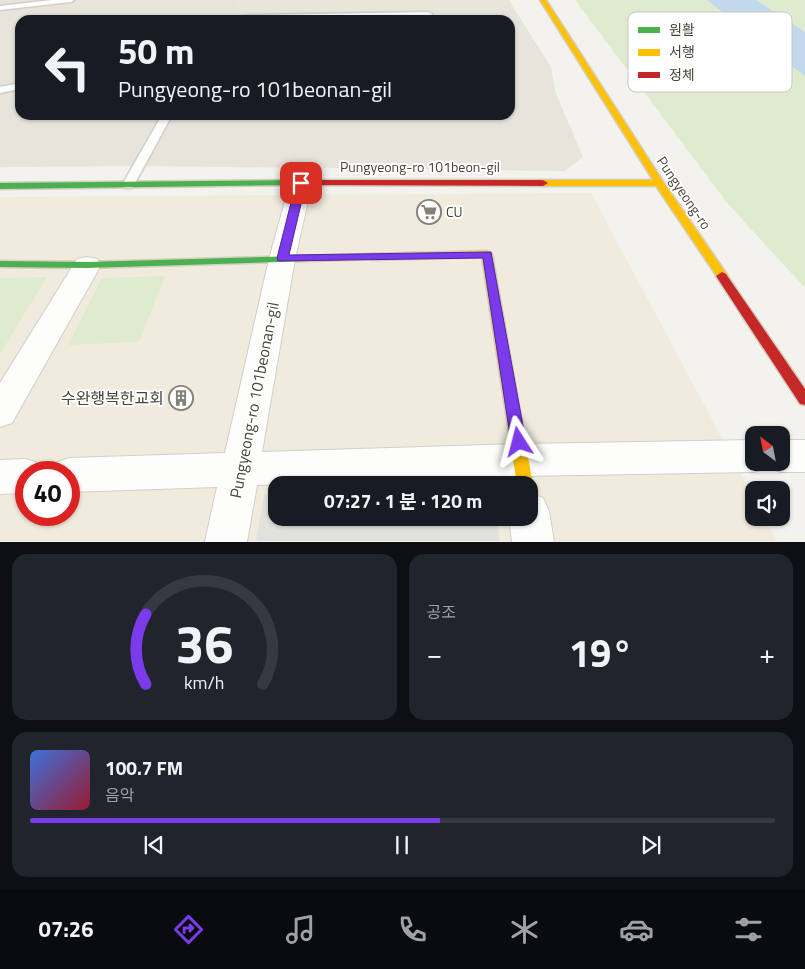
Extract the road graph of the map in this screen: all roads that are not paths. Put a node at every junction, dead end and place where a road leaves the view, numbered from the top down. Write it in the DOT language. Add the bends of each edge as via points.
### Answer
graph roads {
  1 [pos="71,0"];
  2 [pos="543,0"];
  3 [pos="0,8"];
  4 [pos="428,14"];
  5 [pos="369,15"];
  6 [pos="15,87"];
  7 [pos="0,90"];
  8 [pos="164,120"];
  9 [pos="301,183"];
  10 [pos="659,183"];
  11 [pos="128,184"];
  12 [pos="0,186"];
  13 [pos="282,258"];
  14 [pos="0,264"];
  15 [pos="87,264"];
  16 [pos="805,400"];
  17 [pos="0,413"];
  18 [pos="790,456"];
  19 [pos="805,456"];
  20 [pos="745,457"];
  21 [pos="241,469"];
  22 [pos="524,473"];
  23 [pos="80,475"];
  24 [pos="15,476"];
  25 [pos="0,477"];
  26 [pos="531,526"];
  27 [pos="226,542"];
  28 [pos="533,542"];
  1 -- 3 [label="lane"];
  2 -- 10 [label="street, Pungyeong-ro"];
  4 -- 5 [label="lane"];
  6 -- 7 [label="lane"];
  8 -- 11 [label="lane"];
  9 -- 10 [label="street, Pungyeong-ro 101beon-gil"];
  9 -- 11 [label="street, Pungyeong-ro 101beon-gil"];
  9 -- 13 [label="street, Pungyeong-ro 101beonan-gil"];
  10 -- 16 [label="street, Pungyeong-ro"];
  11 -- 12 [label="street, Pungyeong-ro 101beon-gil"];
  13 -- 15 [label="street"];
  13 -- 21 [label="street, Pungyeong-ro 101beonan-gil"];
  13 -- 22 [label="street" via="488,254"];
  14 -- 15 [label="street"];
  15 -- 17 [label="street"];
  18 -- 19 [label="street"];
  20 -- 22 [label="street"];
  21 -- 22 [label="street"];
  21 -- 23 [label="street"];
  21 -- 27 [label="street, Pungyeong-ro 101beonan-gil"];
  24 -- 25 [label="street"];
  26 -- 28 [label="street"];
}
